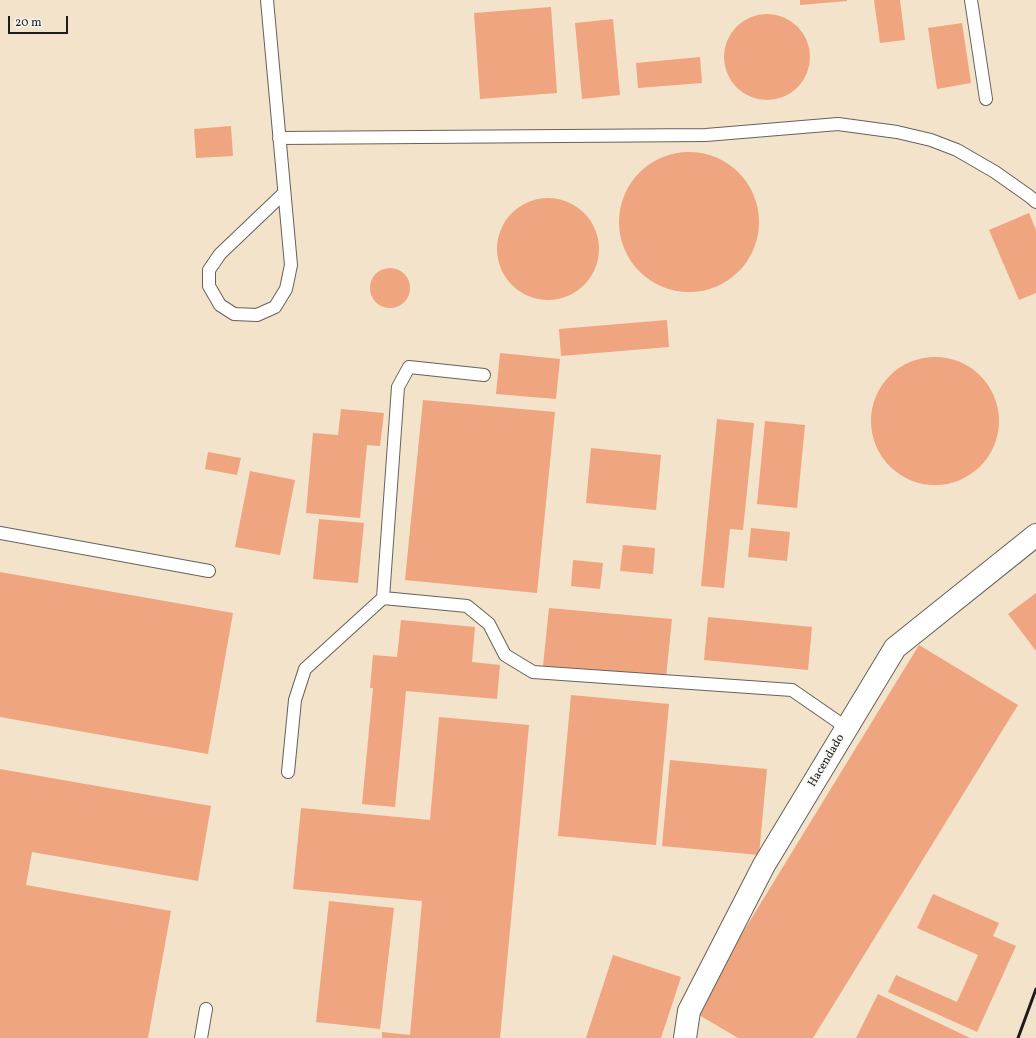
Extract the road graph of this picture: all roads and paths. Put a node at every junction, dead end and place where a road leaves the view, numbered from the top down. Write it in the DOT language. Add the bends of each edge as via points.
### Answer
graph roads {
  1 [pos="267,0"];
  2 [pos="971,0"];
  3 [pos="986,99"];
  4 [pos="279,138"];
  5 [pos="284,193"];
  6 [pos="1036,202"];
  7 [pos="484,375"];
  8 [pos="0,533"];
  9 [pos="1036,535"];
  10 [pos="209,571"];
  11 [pos="383,598"];
  12 [pos="847,728"];
  13 [pos="288,772"];
  14 [pos="206,1009"];
  15 [pos="201,1038"];
  16 [pos="685,1038"];
  1 -- 4 [label="lane"];
  2 -- 3 [label="lane"];
  4 -- 5 [label="lane"];
  4 -- 6 [label="lane" via="706,135 838,124 896,132 931,140 957,150 995,172"];
  5 -- 5 [label="lane" via="291,265 286,289 275,307 257,315 234,314 220,305 209,286 209,270 220,254"];
  7 -- 11 [label="lane" via="410,367 398,387"];
  8 -- 10 [label="lane"];
  9 -- 12 [label="street, Hacendado" via="895,648"];
  11 -- 12 [label="lane" via="467,606 489,624 505,655 533,672 792,690"];
  11 -- 13 [label="lane" via="305,669 295,700"];
  12 -- 16 [label="street, Hacendado" via="764,865 689,1011"];
  14 -- 15 [label="lane"];
}
